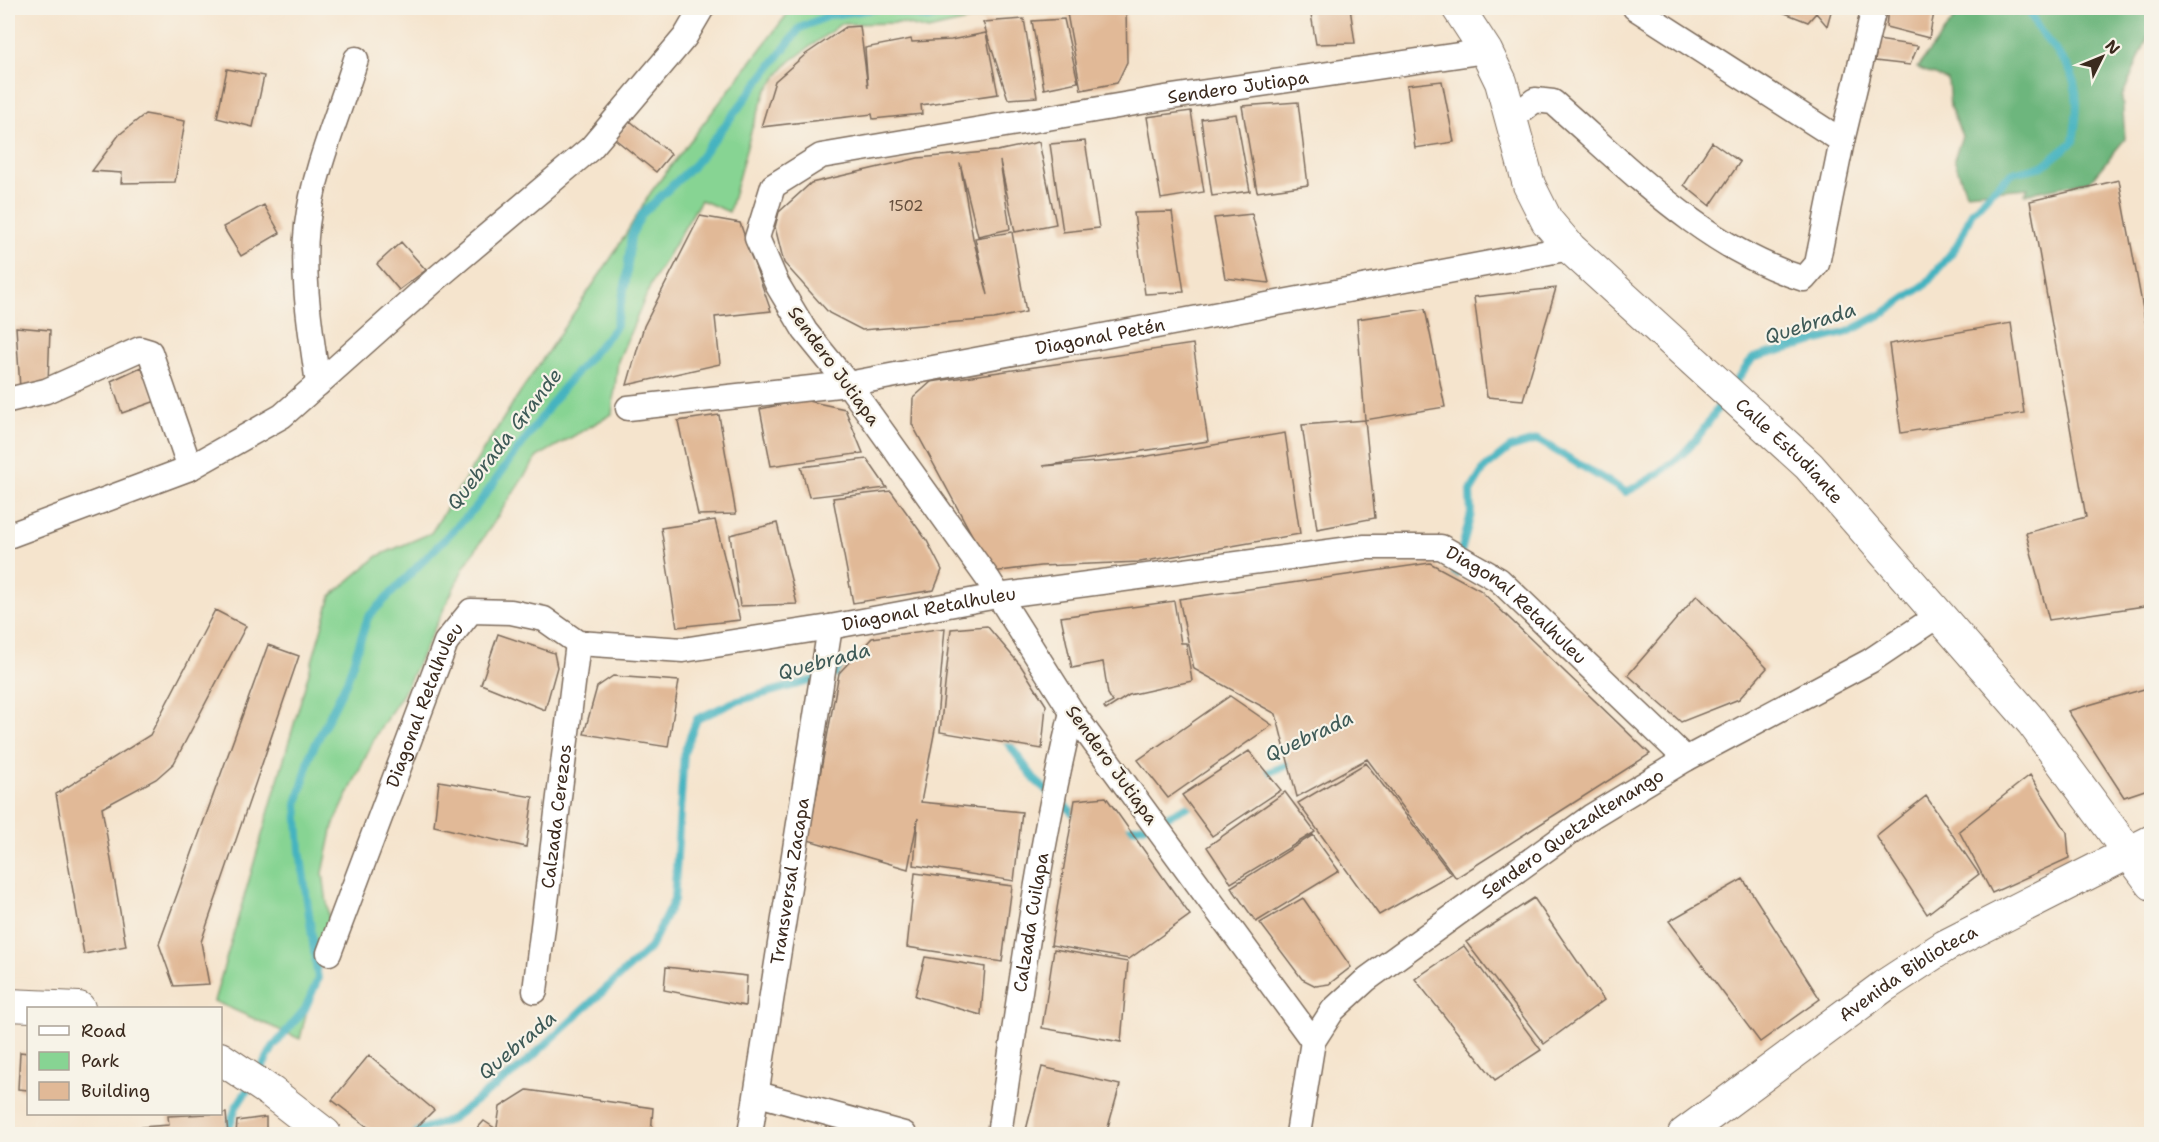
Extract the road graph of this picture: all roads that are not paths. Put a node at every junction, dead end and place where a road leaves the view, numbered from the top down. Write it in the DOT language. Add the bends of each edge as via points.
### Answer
graph roads {
  1 [pos="702,8"];
  2 [pos="1458,8"];
  3 [pos="1635,8"];
  4 [pos="1874,8"];
  5 [pos="1486,51"];
  6 [pos="356,59"];
  7 [pos="1511,119"];
  8 [pos="1842,141"];
  9 [pos="1570,248"];
  10 [pos="318,384"];
  11 [pos="848,384"];
  12 [pos="8,400"];
  13 [pos="628,408"];
  14 [pos="190,468"];
  15 [pos="8,536"];
  16 [pos="997,596"];
  17 [pos="1940,614"];
  18 [pos="830,627"];
  19 [pos="578,643"];
  20 [pos="1072,712"];
  21 [pos="1686,759"];
  22 [pos="2140,846"];
  23 [pos="2151,884"];
  24 [pos="329,953"];
  25 [pos="535,991"];
  26 [pos="8,1005"];
  27 [pos="55,1007"];
  28 [pos="27,1023"];
  29 [pos="8,1024"];
  30 [pos="1312,1041"];
  31 [pos="222,1059"];
  32 [pos="222,1081"];
  33 [pos="758,1094"];
  34 [pos="295,1134"];
  35 [pos="326,1134"];
  36 [pos="750,1134"];
  37 [pos="904,1134"];
  38 [pos="999,1134"];
  39 [pos="1298,1134"];
  40 [pos="1684,1134"];
  1 -- 10 [label="street" via="686,36 591,148"];
  2 -- 5 [label="street, Calle Estudiante"];
  3 -- 8 [label="street"];
  4 -- 8 [label="street"];
  5 -- 7 [label="street, Calle Estudiante" via="1501,81"];
  5 -- 11 [label="street, Sendero Jutiapa" via="1155,100 821,156 773,186 757,238 777,284 805,331"];
  6 -- 10 [label="street" via="316,182 307,225 305,282"];
  7 -- 8 [label="street" via="1535,100 1553,102 1675,208 1751,260 1804,279 1817,264"];
  7 -- 9 [label="street, Calle Estudiante" via="1529,185 1547,221"];
  9 -- 11 [label="street, Diagonal Petén"];
  9 -- 17 [label="street, Calle Estudiante" via="1809,466"];
  10 -- 14 [label="street" via="282,416"];
  11 -- 13 [label="street, Diagonal Petén"];
  11 -- 16 [label="street, Sendero Jutiapa"];
  12 -- 14 [label="street" via="45,391 140,348 150,352"];
  14 -- 15 [label="street"];
  16 -- 18 [label="street, Diagonal Retalhuleu"];
  16 -- 20 [label="street, Sendero Jutiapa"];
  16 -- 21 [label="street, Diagonal Retalhuleu" via="1365,547 1441,547 1499,580"];
  17 -- 21 [label="street, Sendero Quetzaltenango" via="1870,662"];
  17 -- 22 [label="street, Calle Estudiante"];
  18 -- 19 [label="street, Diagonal Retalhuleu" via="683,650"];
  18 -- 33 [label="street, Transversal Zacapa"];
  19 -- 24 [label="street, Diagonal Retalhuleu" via="544,619 511,612 471,611 446,642"];
  19 -- 25 [label="street, Calzada Cerezos"];
  20 -- 30 [label="street, Sendero Jutiapa"];
  20 -- 38 [label="street, Calzada Cuilapa" via="1036,885"];
  21 -- 30 [label="street, Sendero Quetzaltenango" via="1592,816 1367,979 1333,1010"];
  22 -- 23 [label="street, Calle Estudiante"];
  22 -- 40 [label="street, Avenida Biblioteca" via="1945,946 1884,986"];
  26 -- 27 [label="street"];
  28 -- 29 [label="street"];
  30 -- 39 [label="street, Sendero Quetzaltenango"];
  31 -- 35 [label="street"];
  32 -- 34 [label="street"];
  33 -- 36 [label="street, Transversal Zacapa"];
  33 -- 37 [label="street"];
}
